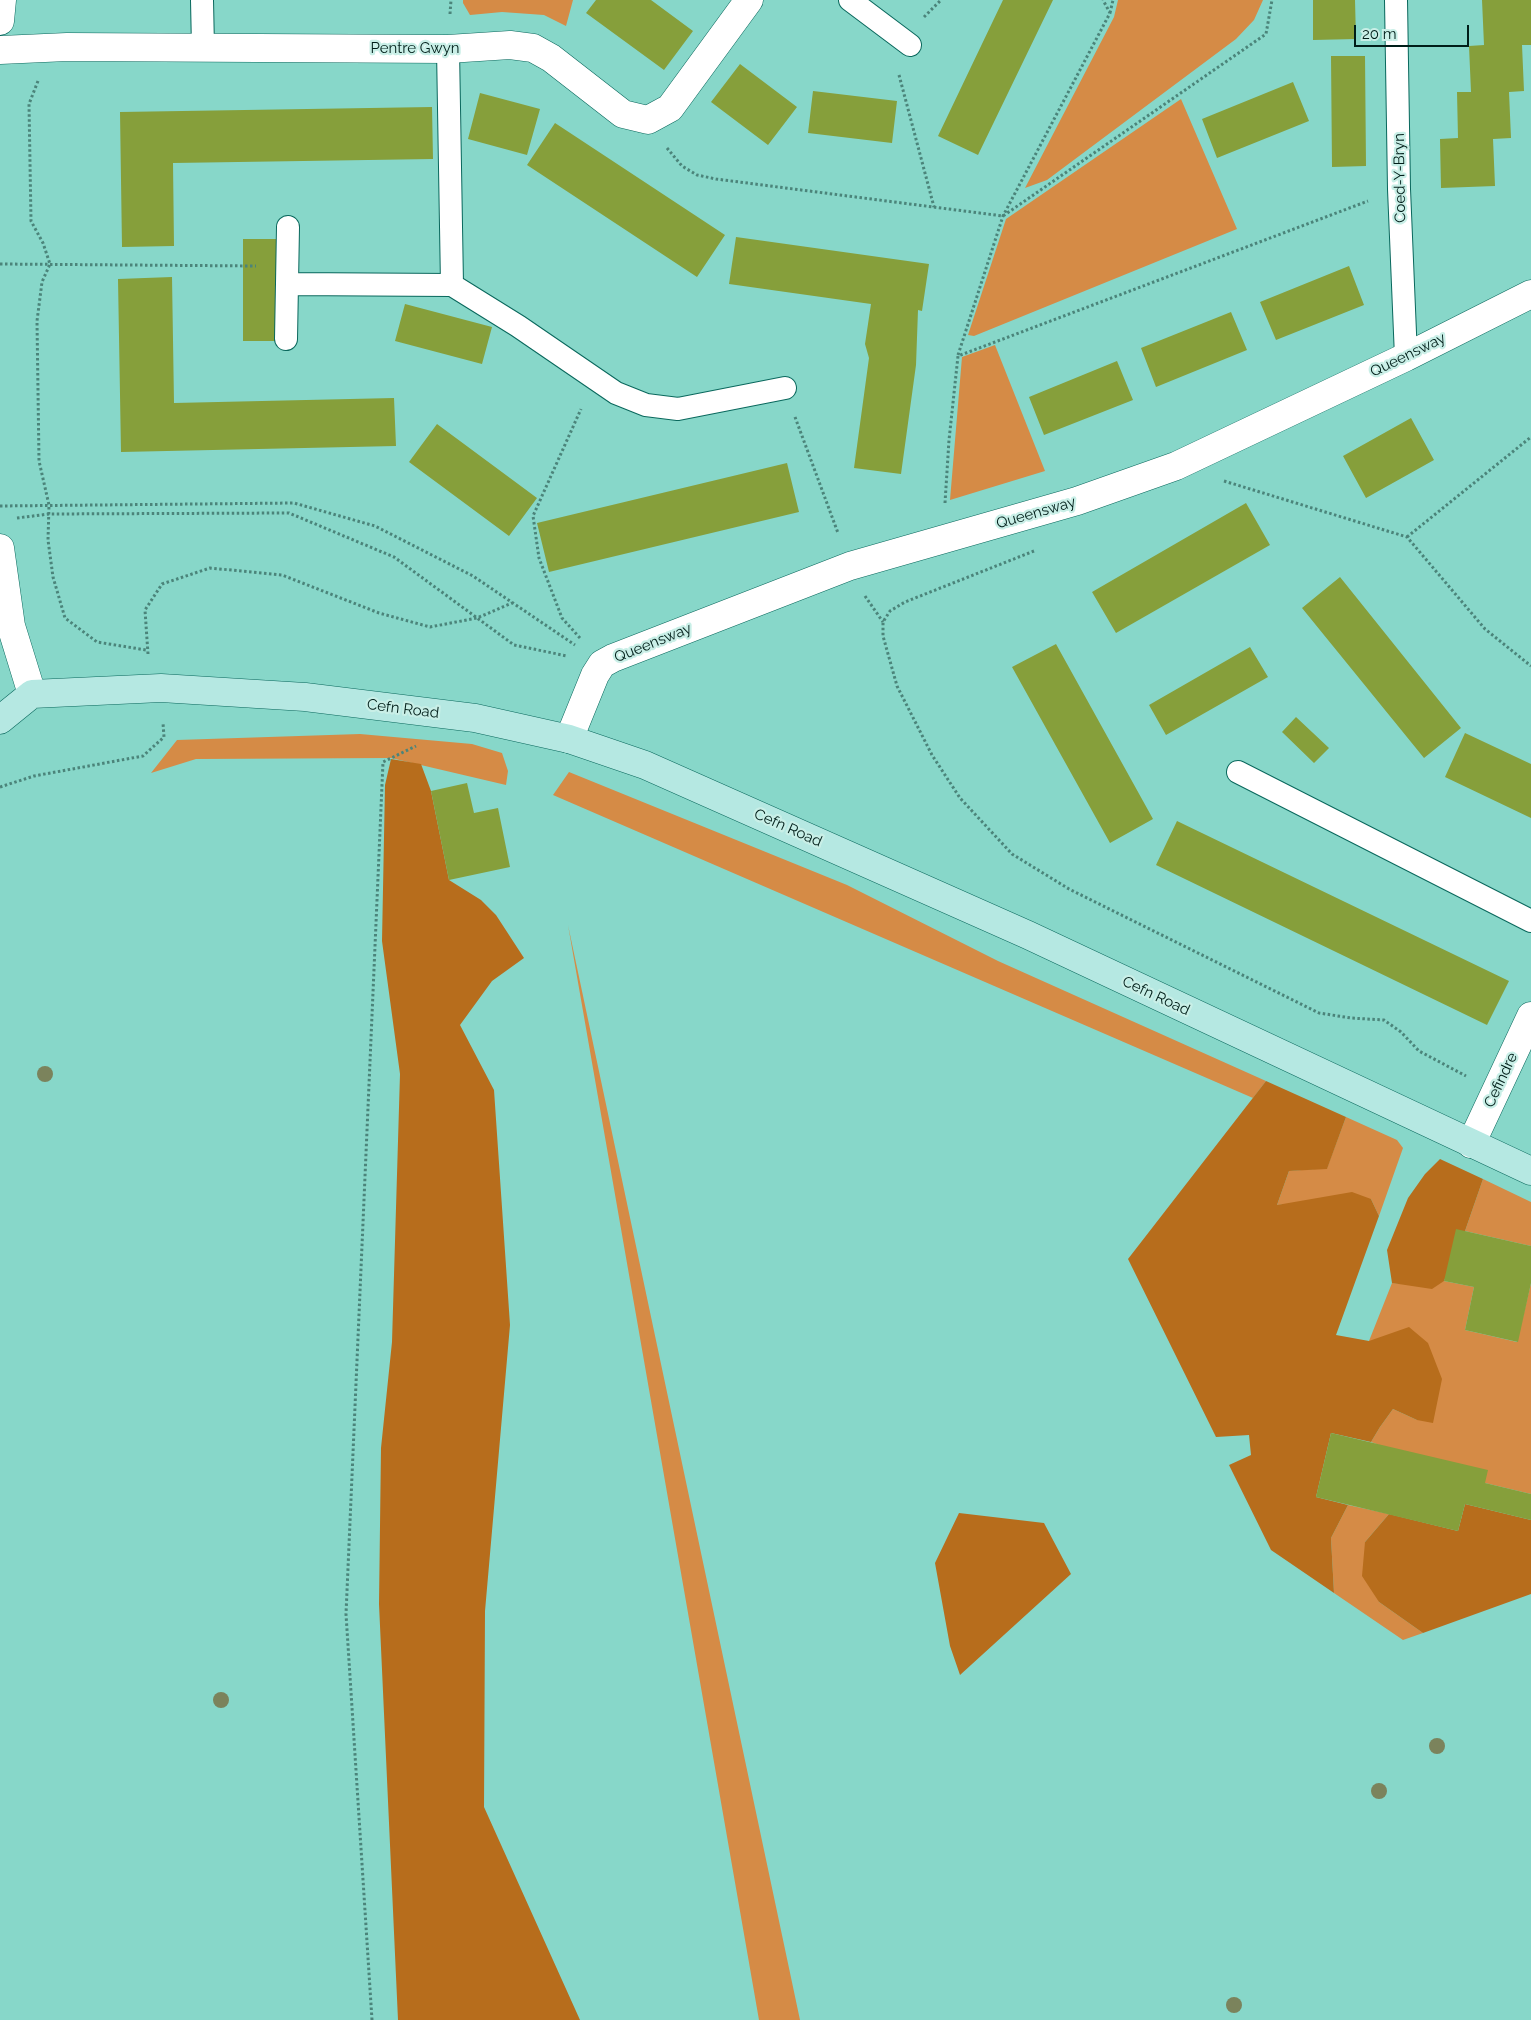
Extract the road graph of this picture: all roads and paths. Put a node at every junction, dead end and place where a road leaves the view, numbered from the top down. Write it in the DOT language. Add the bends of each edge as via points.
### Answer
graph roads {
  1 [pos="2,0"];
  2 [pos="202,0"];
  3 [pos="749,0"];
  4 [pos="850,0"];
  5 [pos="1103,0"];
  6 [pos="1113,0"];
  7 [pos="1272,0"];
  8 [pos="1396,0"];
  9 [pos="1110,13"];
  10 [pos="0,21"];
  11 [pos="910,45"];
  12 [pos="67,47"];
  13 [pos="202,48"];
  14 [pos="448,49"];
  15 [pos="0,50"];
  16 [pos="648,120"];
  17 [pos="1399,189"];
  18 [pos="934,207"];
  19 [pos="1003,216"];
  20 [pos="288,227"];
  21 [pos="0,264"];
  22 [pos="50,264"];
  23 [pos="286,275"];
  24 [pos="452,285"];
  25 [pos="1531,294"];
  26 [pos="286,339"];
  27 [pos="958,356"];
  28 [pos="1406,357"];
  29 [pos="595,378"];
  30 [pos="784,388"];
  31 [pos="1531,437"];
  32 [pos="1176,466"];
  33 [pos="49,505"];
  34 [pos="0,506"];
  35 [pos="49,514"];
  36 [pos="10,518"];
  37 [pos="1407,537"];
  38 [pos="942,541"];
  39 [pos="0,548"];
  40 [pos="1043,548"];
  41 [pos="850,566"];
  42 [pos="513,603"];
  43 [pos="477,618"];
  44 [pos="146,650"];
  45 [pos="602,664"];
  46 [pos="1531,666"];
  47 [pos="160,688"];
  48 [pos="32,694"];
  49 [pos="0,720"];
  50 [pos="569,739"];
  51 [pos="424,742"];
  52 [pos="1238,772"];
  53 [pos="0,787"];
  54 [pos="1531,921"];
  55 [pos="1531,1016"];
  56 [pos="1496,1090"];
  57 [pos="1471,1144"];
  58 [pos="1531,1171"];
  59 [pos="372,2020"];
  1 -- 10 [label="street"];
  2 -- 13 [label="lane"];
  3 -- 16 [label="street" via="670,108"];
  4 -- 11 [label="lane"];
  5 -- 9 [label="path"];
  6 -- 9 [label="path"];
  7 -- 19 [label="path" via="1266,34"];
  8 -- 17 [label="lane, Coed-Y-Bryn"];
  9 -- 19 [label="path"];
  11 -- 18 [label="path" via="898,71"];
  12 -- 13 [label="street, Pentre Gwyn"];
  12 -- 15 [label="street, Pentre Gwyn"];
  12 -- 22 [label="path" via="38,80 29,104 31,222 43,242"];
  13 -- 14 [label="street, Pentre Gwyn"];
  14 -- 16 [label="street, Pentre Gwyn" via="510,45 533,48 551,58 623,114"];
  14 -- 24 [label="lane"];
  16 -- 18 [label="path" via="682,166 698,175"];
  17 -- 27 [label="path"];
  17 -- 28 [label="lane, Coed-Y-Bryn"];
  18 -- 19 [label="path"];
  19 -- 27 [label="path"];
  20 -- 23 [label="lane"];
  21 -- 22 [label="path"];
  22 -- 23 [label="path"];
  22 -- 33 [label="path" via="42,282 38,321 39,460"];
  23 -- 24 [label="lane"];
  23 -- 26 [label="lane"];
  24 -- 29 [label="lane"];
  25 -- 28 [label="street, Queensway"];
  27 -- 38 [label="path"];
  28 -- 32 [label="street, Queensway"];
  29 -- 30 [label="lane" via="616,392 646,405 678,409"];
  29 -- 45 [label="path" via="534,516 539,558 562,618"];
  30 -- 41 [label="path"];
  31 -- 37 [label="path"];
  32 -- 37 [label="path"];
  32 -- 38 [label="street, Queensway" via="1077,502"];
  33 -- 34 [label="path"];
  33 -- 35 [label="path"];
  33 -- 42 [label="path" via="294,503 375,526 474,576"];
  35 -- 36 [label="path"];
  35 -- 43 [label="path" via="290,514 394,558"];
  35 -- 44 [label="path" via="48,540 53,577 66,618 97,642"];
  37 -- 46 [label="path" via="1485,629"];
  38 -- 41 [label="street, Queensway"];
  39 -- 48 [label="street" via="11,626"];
  40 -- 56 [label="path" via="906,602 890,611 883,622 883,636 897,686 932,755 960,798 1012,854 1069,889 1319,1013 1384,1020 1419,1051"];
  41 -- 45 [label="street, Queensway"];
  42 -- 43 [label="path"];
  42 -- 45 [label="path"];
  43 -- 44 [label="path" via="430,627 379,613 282,575 210,568 162,584 145,610"];
  43 -- 45 [label="path" via="514,645"];
  44 -- 47 [label="path"];
  45 -- 50 [label="street, Queensway"];
  47 -- 48 [label="street, Cefn Road"];
  47 -- 50 [label="street, Cefn Road" via="305,697 465,717"];
  47 -- 53 [label="path" via="164,737 143,756 34,776"];
  48 -- 49 [label="street"];
  50 -- 57 [label="street, Cefn Road" via="645,765 1028,935"];
  51 -- 59 [label="path" via="383,762 346,1614"];
  52 -- 54 [label="lane"];
  55 -- 56 [label="street, Cefindre"];
  56 -- 57 [label="street, Cefindre"];
  57 -- 58 [label="street, Cefn Road"];
}
